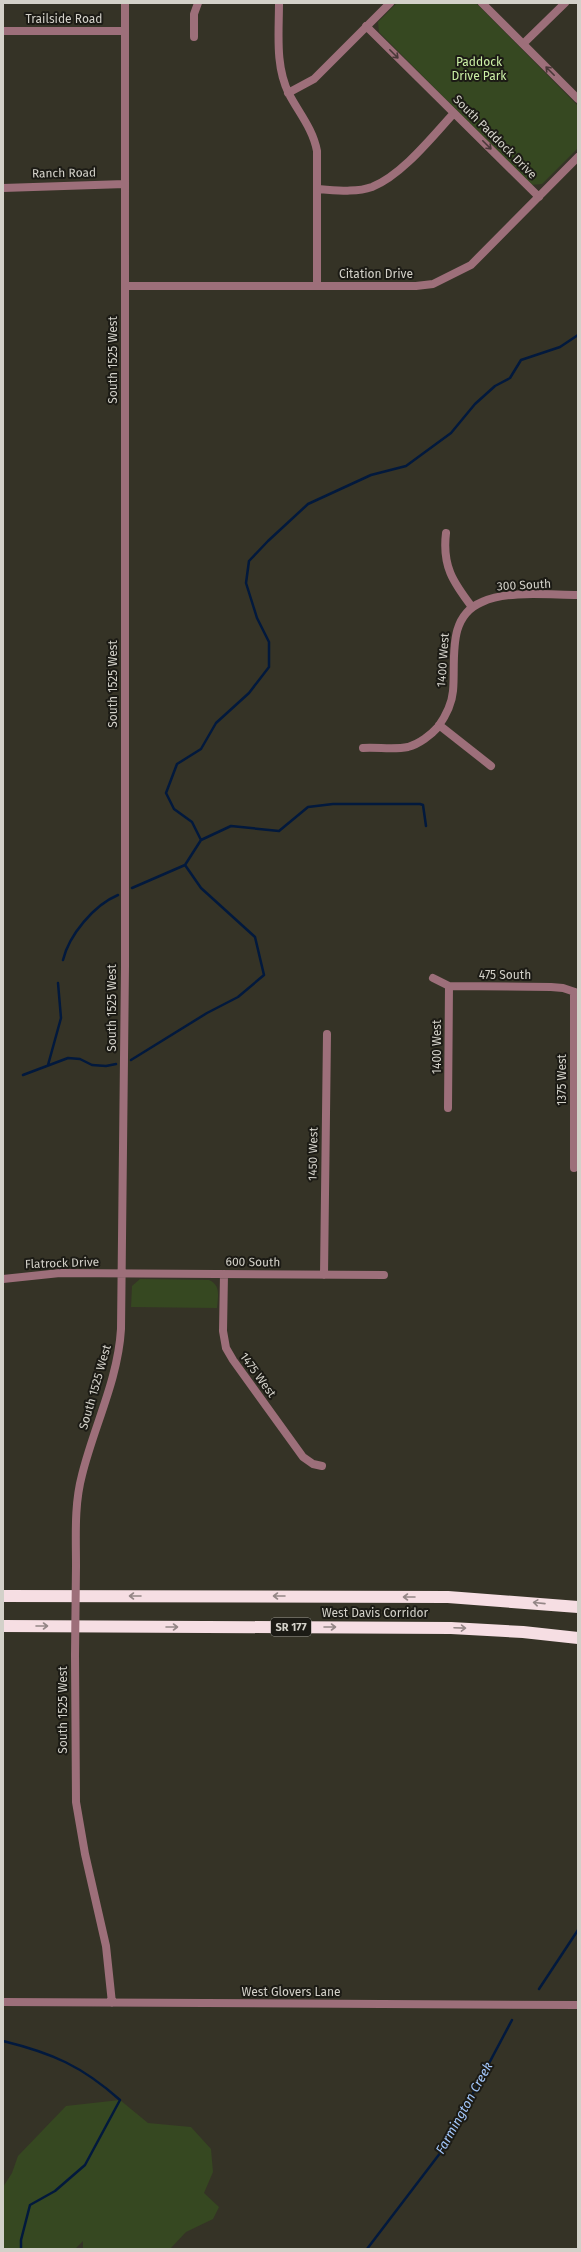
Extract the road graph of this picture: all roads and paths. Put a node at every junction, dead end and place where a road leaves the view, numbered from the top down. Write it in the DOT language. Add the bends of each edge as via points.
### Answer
graph roads {
  1 [pos="125,3"];
  2 [pos="198,3"];
  3 [pos="279,3"];
  4 [pos="390,3"];
  5 [pos="482,3"];
  6 [pos="565,3"];
  7 [pos="366,26"];
  8 [pos="3,31"];
  9 [pos="125,31"];
  10 [pos="194,37"];
  11 [pos="523,44"];
  12 [pos="288,93"];
  13 [pos="578,99"];
  14 [pos="454,113"];
  15 [pos="578,158"];
  16 [pos="125,184"];
  17 [pos="3,188"];
  18 [pos="317,189"];
  19 [pos="539,197"];
  20 [pos="125,286"];
  21 [pos="317,286"];
  22 [pos="446,533"];
  23 [pos="578,595"];
  24 [pos="472,606"];
  25 [pos="439,725"];
  26 [pos="363,748"];
  27 [pos="490,766"];
  28 [pos="433,978"];
  29 [pos="449,986"];
  30 [pos="576,992"];
  31 [pos="326,1034"];
  32 [pos="448,1108"];
  33 [pos="574,1168"];
  34 [pos="122,1273"];
  35 [pos="224,1274"];
  36 [pos="324,1275"];
  37 [pos="384,1275"];
  38 [pos="3,1279"];
  39 [pos="322,1466"];
  40 [pos="3,1596"];
  41 [pos="578,1607"];
  42 [pos="3,1626"];
  43 [pos="578,1638"];
  44 [pos="3,2002"];
  45 [pos="112,2003"];
  46 [pos="578,2005"];
  1 -- 9 [label="street, South 1525 West"];
  2 -- 10 [label="street" via="194,14"];
  3 -- 12 [label="street" via="279,56"];
  4 -- 7 [label="street"];
  5 -- 11 [label="street"];
  6 -- 11 [label="street"];
  7 -- 12 [label="street" via="314,79"];
  7 -- 14 [label="street, South Paddock Drive, one-way"];
  8 -- 9 [label="street, Trailside Road"];
  9 -- 16 [label="street, South 1525 West"];
  13 -- 11 [label="street, one-way"];
  12 -- 18 [label="street" via="314,137 317,151"];
  14 -- 18 [label="street" via="388,179 371,187 353,190"];
  14 -- 19 [label="street, South Paddock Drive, one-way"];
  15 -- 19 [label="street, Citation Drive"];
  16 -- 17 [label="street, Ranch Road"];
  16 -- 20 [label="street, South 1525 West"];
  18 -- 21 [label="street"];
  19 -- 21 [label="street, Citation Drive" via="471,265 433,284"];
  20 -- 21 [label="street, Citation Drive"];
  20 -- 34 [label="street, South 1525 West"];
  22 -- 24 [label="street" via="446,564 458,589"];
  23 -- 24 [label="street, 300 South" via="507,596"];
  24 -- 25 [label="street, 1400 West" via="458,627 455,637 453,692 448,709"];
  25 -- 26 [label="street, 1400 West" via="432,734 410,747"];
  25 -- 27 [label="street"];
  28 -- 29 [label="street, 475 South"];
  29 -- 30 [label="street, 475 South" via="551,987"];
  29 -- 32 [label="street, 1400 West"];
  30 -- 33 [label="street, 1375 West"];
  31 -- 36 [label="street, 1450 West"];
  34 -- 35 [label="street, 600 South"];
  34 -- 38 [label="street, Flatrock Drive" via="52,1273"];
  34 -- 45 [label="street, South 1525 West, bridge" via="122,1329 119,1355 80,1484 76,1518 76,1802 106,1946"];
  35 -- 36 [label="street, 600 South"];
  35 -- 39 [label="street, 1475 West" via="223,1331 229,1354 303,1457 313,1464"];
  36 -- 37 [label="street, 600 South"];
  41 -- 40 [label="highway, West Davis Corridor, one-way" via="448,1597"];
  42 -- 43 [label="highway, West Davis Corridor / SR 177, one-way" via="451,1628"];
  44 -- 45 [label="street, West Glovers Lane"];
  45 -- 46 [label="street, West Glovers Lane"];
}
